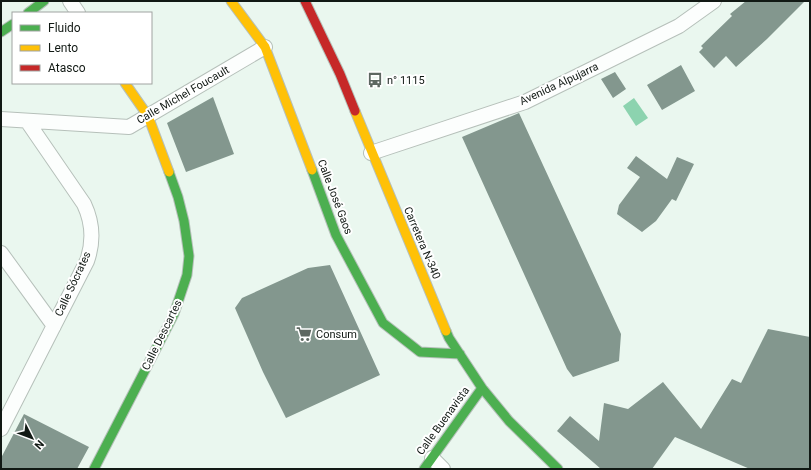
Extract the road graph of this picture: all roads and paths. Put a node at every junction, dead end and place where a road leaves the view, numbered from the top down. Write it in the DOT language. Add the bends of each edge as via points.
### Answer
graph roads {
  1 [pos="44,1"];
  2 [pos="70,1"];
  3 [pos="231,1"];
  4 [pos="305,1"];
  5 [pos="714,1"];
  6 [pos="29,12"];
  7 [pos="77,12"];
  8 [pos="12,25"];
  9 [pos="1,32"];
  10 [pos="265,47"];
  11 [pos="126,84"];
  12 [pos="148,116"];
  13 [pos="1,120"];
  14 [pos="27,121"];
  15 [pos="371,153"];
  16 [pos="1,253"];
  17 [pos="54,326"];
  18 [pos="460,354"];
  19 [pos="482,388"];
  20 [pos="2,424"];
  21 [pos="428,464"];
  22 [pos="94,469"];
  23 [pos="442,469"];
  24 [pos="558,469"];
  1 -- 6 [label="main road"];
  2 -- 7 [label="street"];
  3 -- 10 [label="main road, Calle José Gaos"];
  4 -- 15 [label="main road, Carretera N-340" via="340,74"];
  5 -- 15 [label="street, Avenida Alpujarra" via="679,26 525,102"];
  8 -- 9 [label="main road"];
  10 -- 12 [label="street, Calle Michel Foucault"];
  10 -- 18 [label="main road, Calle José Gaos" via="336,236 383,323 420,352"];
  11 -- 12 [label="main road, Calle Descartes"];
  12 -- 14 [label="street, Calle Michel Foucault" via="129,127"];
  12 -- 22 [label="main road, Calle Descartes" via="178,197 190,256 182,294 174,314"];
  13 -- 14 [label="street, Calle Michel Foucault"];
  14 -- 17 [label="street, Calle Sócrates" via="84,204 92,233 87,261"];
  15 -- 18 [label="main road, Carretera N-340" via="448,338"];
  16 -- 17 [label="street"];
  17 -- 20 [label="street, Calle Sócrates"];
  18 -- 19 [label="main road, Carretera N-340"];
  19 -- 21 [label="main road, Calle Buenavista"];
  19 -- 24 [label="main road, Carretera N-340" via="509,421"];
  21 -- 23 [label="street"];
}
